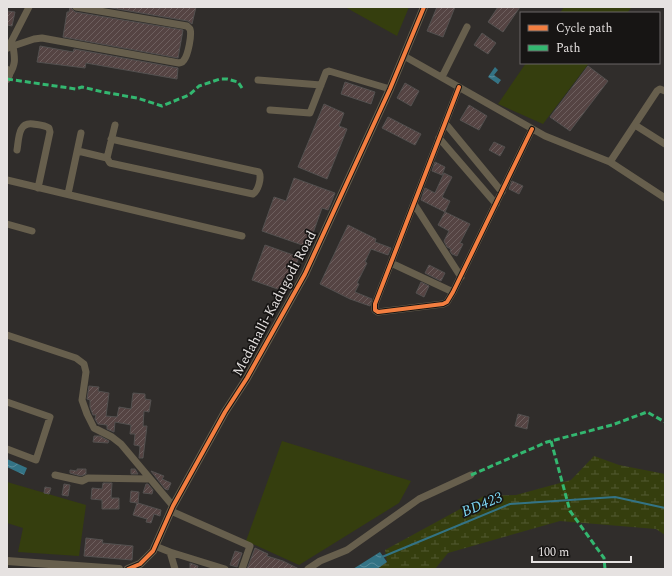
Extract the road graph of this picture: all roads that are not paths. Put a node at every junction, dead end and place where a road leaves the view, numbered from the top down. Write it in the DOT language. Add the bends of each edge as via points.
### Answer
graph roads {
  1 [pos="29,7"];
  2 [pos="76,7"];
  3 [pos="424,7"];
  4 [pos="467,27"];
  5 [pos="9,47"];
  6 [pos="404,56"];
  7 [pos="7,76"];
  8 [pos="442,77"];
  9 [pos="258,80"];
  10 [pos="321,85"];
  11 [pos="459,87"];
  12 [pos="390,88"];
  13 [pos="665,91"];
  14 [pos="270,110"];
  15 [pos="445,123"];
  16 [pos="115,125"];
  17 [pos="635,125"];
  18 [pos="532,129"];
  19 [pos="81,133"];
  20 [pos="439,138"];
  21 [pos="111,139"];
  22 [pos="665,144"];
  23 [pos="17,150"];
  24 [pos="78,151"];
  25 [pos="107,158"];
  26 [pos="610,162"];
  27 [pos="7,180"];
  28 [pos="38,188"];
  29 [pos="502,192"];
  30 [pos="68,194"];
  31 [pos="664,196"];
  32 [pos="414,204"];
  33 [pos="496,204"];
  34 [pos="7,224"];
  35 [pos="32,231"];
  36 [pos="242,236"];
  37 [pos="391,263"];
  38 [pos="461,277"];
  39 [pos="453,292"];
  40 [pos="7,335"];
  41 [pos="7,402"];
  42 [pos="7,449"];
  43 [pos="55,475"];
  44 [pos="471,475"];
  45 [pos="149,479"];
  46 [pos="172,509"];
  47 [pos="155,546"];
  48 [pos="170,552"];
  49 [pos="7,561"];
  50 [pos="119,569"];
  51 [pos="128,569"];
  52 [pos="175,569"];
  53 [pos="225,569"];
  54 [pos="242,569"];
  55 [pos="308,569"];
  1 -- 5 [label="street"];
  2 -- 5 [label="street" via="186,26 190,28 191,35 185,59 179,63 38,38"];
  3 -- 6 [label="street, Medahalli-Kadugodi Road"];
  4 -- 8 [label="street"];
  5 -- 7 [label="street" via="15,59 14,67"];
  6 -- 8 [label="street"];
  6 -- 12 [label="street, Medahalli-Kadugodi Road"];
  8 -- 11 [label="street"];
  9 -- 10 [label="street"];
  10 -- 12 [label="street" via="326,72 329,71"];
  10 -- 14 [label="street" via="310,113"];
  11 -- 15 [label="street"];
  11 -- 18 [label="street"];
  12 -- 46 [label="street, Medahalli-Kadugodi Road" via="305,274"];
  13 -- 17 [label="street" via="660,89 657,92"];
  15 -- 20 [label="street"];
  15 -- 29 [label="street"];
  16 -- 21 [label="street"];
  17 -- 22 [label="street"];
  17 -- 26 [label="street"];
  18 -- 26 [label="street"];
  18 -- 29 [label="street"];
  19 -- 24 [label="street"];
  20 -- 32 [label="street"];
  20 -- 33 [label="street"];
  21 -- 25 [label="street"];
  21 -- 25 [label="street" via="259,172 260,176 253,194 110,163"];
  23 -- 28 [label="street" via="20,129 23,126 28,123 49,128"];
  24 -- 25 [label="street"];
  24 -- 30 [label="street"];
  26 -- 31 [label="street"];
  27 -- 28 [label="street"];
  28 -- 30 [label="street"];
  29 -- 33 [label="street"];
  30 -- 36 [label="street"];
  32 -- 37 [label="street"];
  32 -- 38 [label="street"];
  33 -- 38 [label="street"];
  34 -- 35 [label="street"];
  37 -- 39 [label="street"];
  37 -- 39 [label="street" via="375,304 375,310 378,312 443,304"];
  38 -- 39 [label="street"];
  40 -- 45 [label="street" via="76,358 84,364 86,372 82,400 94,428 121,444"];
  41 -- 42 [label="street" via="50,417 36,460"];
  43 -- 45 [label="street" via="82,481 88,478"];
  44 -- 55 [label="street" via="418,499 347,550"];
  45 -- 46 [label="street"];
  46 -- 47 [label="street, Medahalli-Kadugodi Road"];
  46 -- 54 [label="street" via="250,546"];
  47 -- 48 [label="street"];
  47 -- 51 [label="street, Medahalli-Kadugodi Road" via="140,564"];
  48 -- 52 [label="street"];
  48 -- 53 [label="street"];
  49 -- 50 [label="street"];
}
